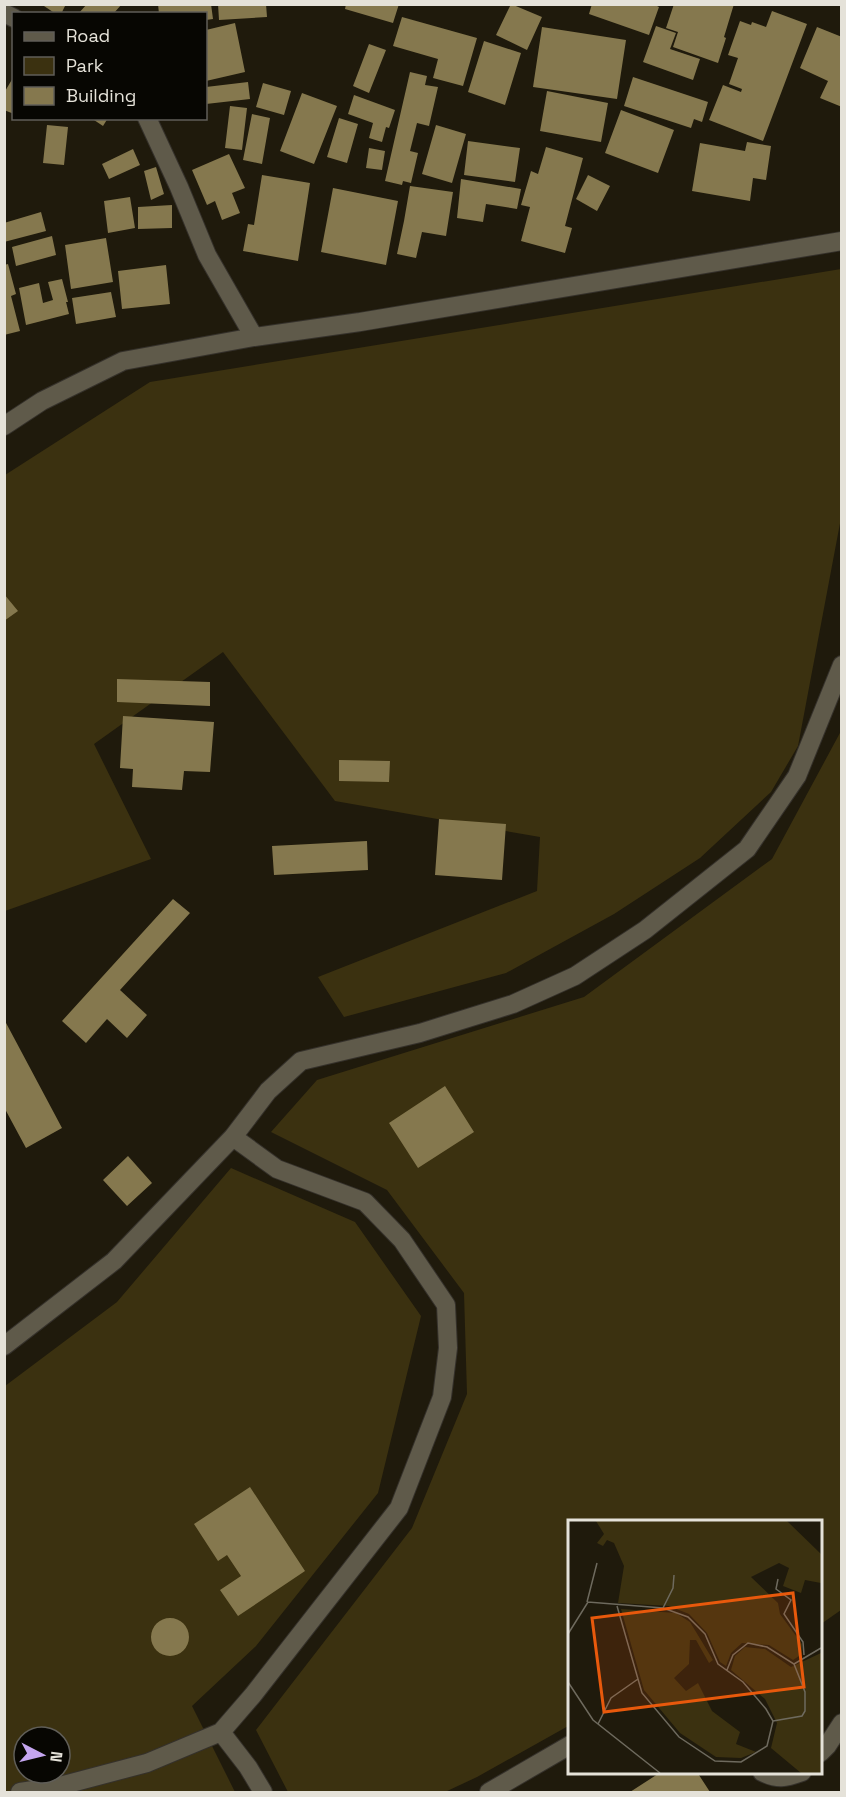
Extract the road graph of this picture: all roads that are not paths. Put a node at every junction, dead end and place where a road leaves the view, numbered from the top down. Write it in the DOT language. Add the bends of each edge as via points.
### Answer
graph roads {
  1 [pos="148,120"];
  2 [pos="842,242"];
  3 [pos="254,337"];
  4 [pos="4,426"];
  5 [pos="842,665"];
  6 [pos="233,1137"];
  7 [pos="4,1346"];
  8 [pos="842,1723"];
  9 [pos="221,1732"];
  10 [pos="568,1746"];
  11 [pos="822,1751"];
  12 [pos="764,1773"];
  13 [pos="799,1773"];
  14 [pos="20,1792"];
  15 [pos="263,1792"];
  16 [pos="489,1792"];
  1 -- 3 [label="street" via="207,255"];
  2 -- 3 [label="street"];
  3 -- 4 [label="street" via="123,361 42,401"];
  5 -- 6 [label="street" via="797,776 747,849 645,930 576,976 513,1004 420,1034 301,1061 268,1091"];
  6 -- 7 [label="street" via="114,1261"];
  6 -- 9 [label="street" via="277,1169 365,1202 402,1240 446,1305 448,1348 442,1397 399,1508"];
  8 -- 11 [label="street"];
  9 -- 14 [label="street" via="147,1763 60,1786"];
  9 -- 15 [label="street"];
  10 -- 16 [label="street"];
  12 -- 13 [label="street" via="776,1778"];
}
